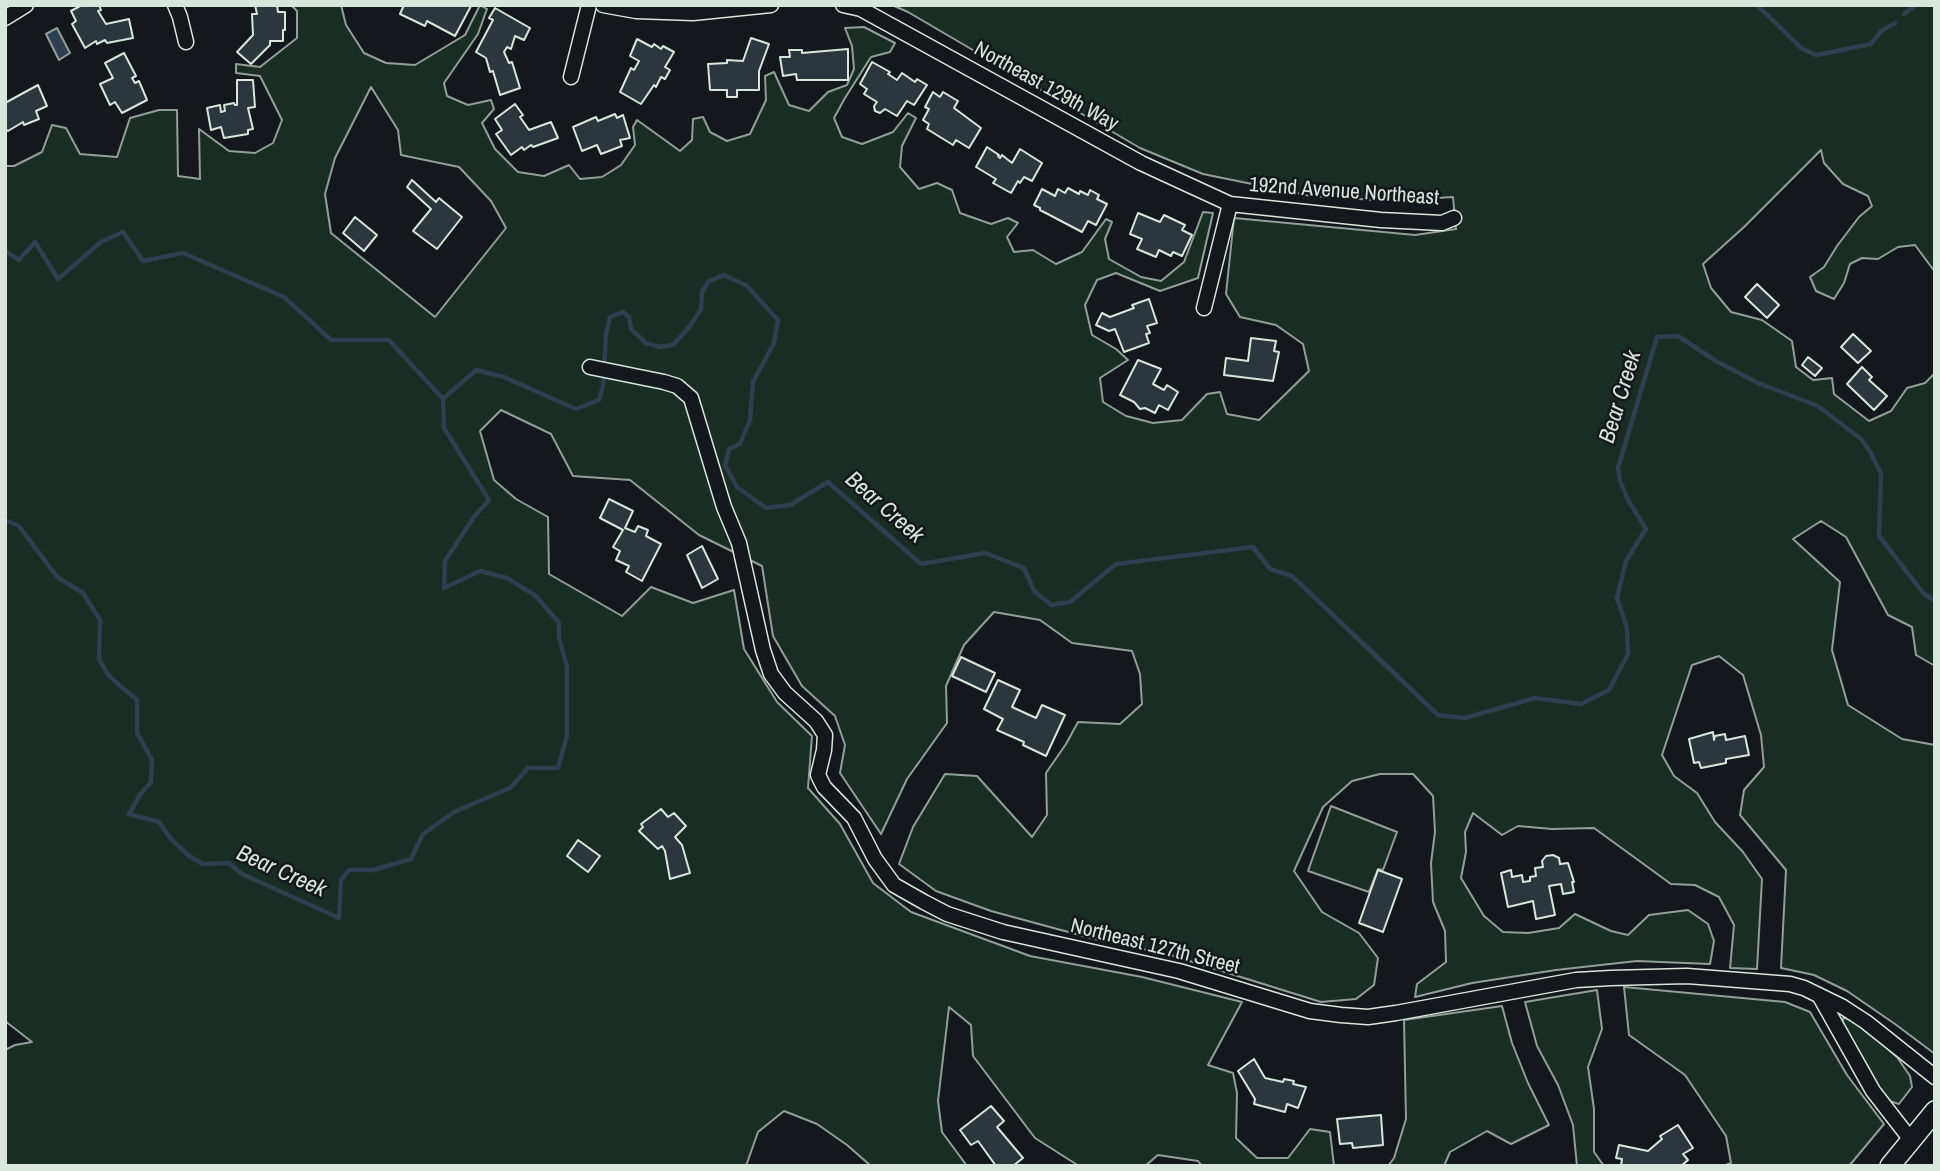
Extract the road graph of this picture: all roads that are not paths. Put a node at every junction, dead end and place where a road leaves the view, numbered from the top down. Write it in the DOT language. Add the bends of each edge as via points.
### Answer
graph roads {
  1 [pos="26,5"];
  2 [pos="175,5"];
  3 [pos="589,5"];
  4 [pos="603,5"];
  5 [pos="771,5"];
  6 [pos="843,5"];
  7 [pos="5,18"];
  8 [pos="186,42"];
  9 [pos="571,76"];
  10 [pos="1230,204"];
  11 [pos="1454,218"];
  12 [pos="1205,308"];
  13 [pos="590,367"];
  14 [pos="1819,995"];
  15 [pos="1935,1077"];
  16 [pos="1935,1111"];
  17 [pos="1911,1140"];
  18 [pos="1890,1166"];
  1 -- 7 [label="street"];
  2 -- 8 [label="street"];
  3 -- 9 [label="street"];
  4 -- 5 [label="street" via="693,13"];
  6 -- 10 [label="street, Northeast 129th Way" via="861,9 1141,163"];
  10 -- 11 [label="street, 192nd Avenue Northeast" via="1381,220 1442,223"];
  10 -- 12 [label="street"];
  13 -- 14 [label="street, Northeast 127th Street" via="677,386 691,398 739,543 771,674 825,735 818,775 854,818 894,885 947,914 1003,932 1179,971 1310,1012 1341,1015 1368,1017 1576,980 1611,978 1687,976 1768,982"];
  14 -- 15 [label="street, Northeast 127th Street" via="1866,1022"];
  14 -- 17 [label="street" via="1873,1091"];
  16 -- 17 [label="main road"];
  17 -- 18 [label="main road"];
}
